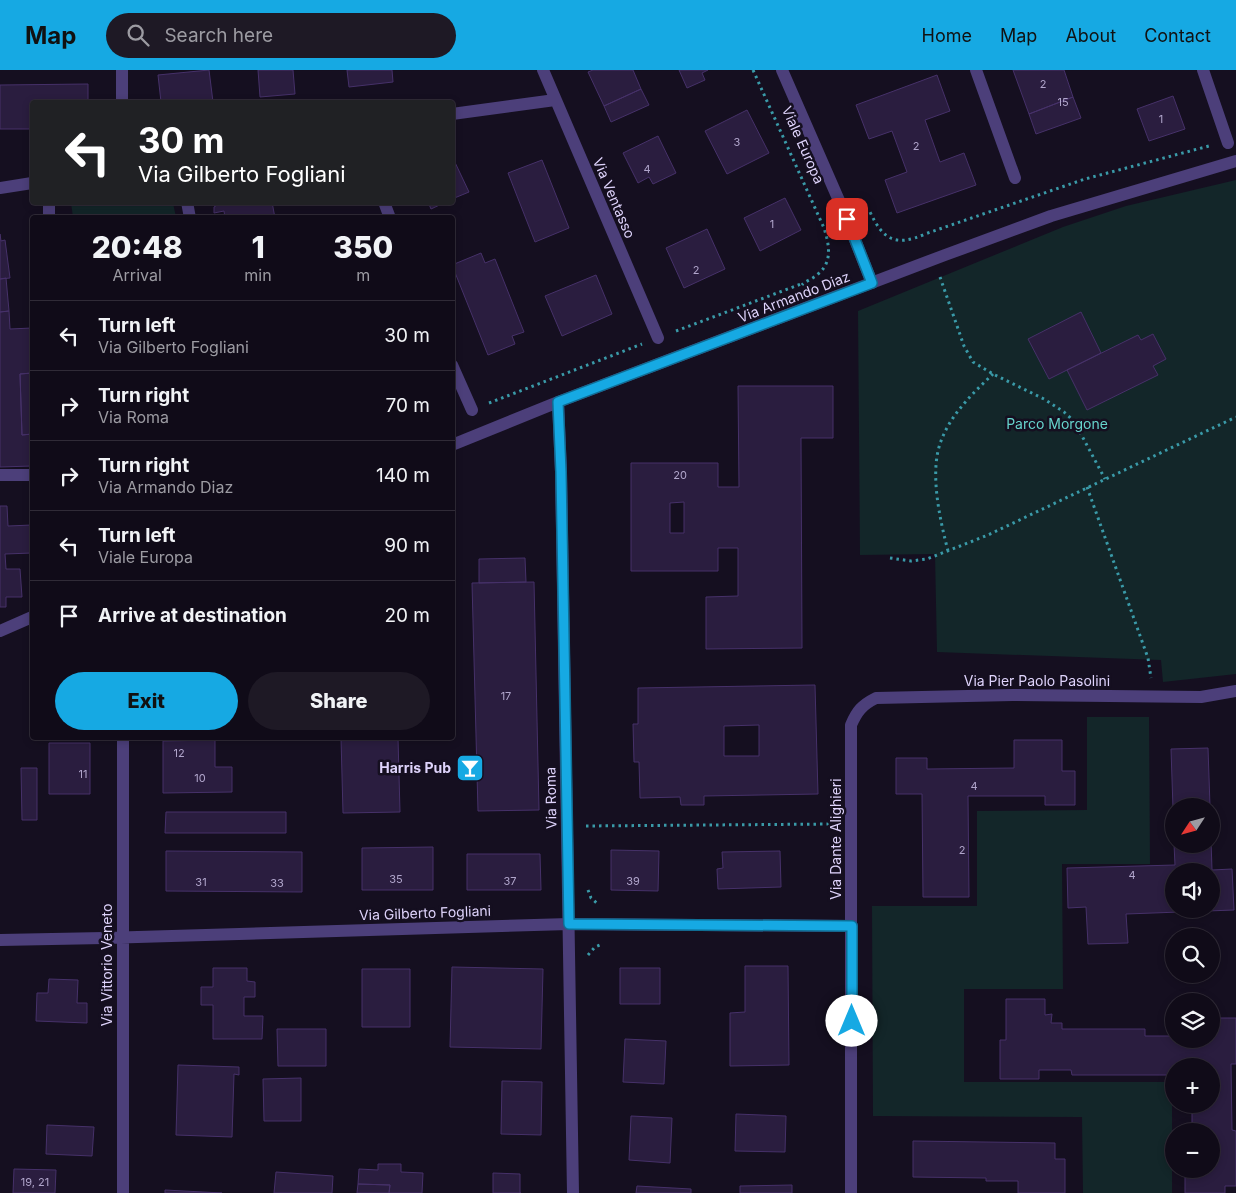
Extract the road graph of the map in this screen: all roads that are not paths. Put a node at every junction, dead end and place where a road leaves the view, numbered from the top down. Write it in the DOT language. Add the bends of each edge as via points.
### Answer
graph roads {
  1 [pos="122,70"];
  2 [pos="543,70"];
  3 [pos="782,70"];
  4 [pos="976,70"];
  5 [pos="1203,70"];
  6 [pos="122,100"];
  7 [pos="555,100"];
  8 [pos="455,114"];
  9 [pos="1228,143"];
  10 [pos="1236,161"];
  11 [pos="1015,178"];
  12 [pos="30,183"];
  13 [pos="0,188"];
  14 [pos="872,283"];
  15 [pos="658,338"];
  16 [pos="455,372"];
  17 [pos="558,402"];
  18 [pos="472,410"];
  19 [pos="455,444"];
  20 [pos="0,475"];
  21 [pos="30,475"];
  22 [pos="30,619"];
  23 [pos="0,631"];
  24 [pos="1236,691"];
  25 [pos="851,725"];
  26 [pos="123,740"];
  27 [pos="569,924"];
  28 [pos="852,926"];
  29 [pos="122,938"];
  30 [pos="0,940"];
  31 [pos="123,1193"];
  32 [pos="574,1193"];
  33 [pos="851,1193"];
  1 -- 6 [label="street"];
  2 -- 7 [label="street, Via Ventasso"];
  3 -- 14 [label="street, Viale Europa"];
  4 -- 11 [label="street"];
  5 -- 9 [label="street"];
  7 -- 8 [label="street"];
  7 -- 15 [label="street, Via Ventasso"];
  10 -- 14 [label="street, Via Armando Diaz" via="1052,216"];
  12 -- 13 [label="street"];
  14 -- 17 [label="street, Via Armando Diaz"];
  16 -- 18 [label="street"];
  17 -- 19 [label="street, Via Armando Diaz"];
  17 -- 27 [label="street, Via Roma"];
  20 -- 21 [label="street"];
  22 -- 23 [label="street"];
  24 -- 25 [label="street, Via Pier Paolo Pasolini" via="1201,697 1013,695 876,698 864,704"];
  25 -- 28 [label="street, Via Dante Alighieri"];
  26 -- 29 [label="street, Via Vittorio Veneto"];
  27 -- 28 [label="street, Via Gilberto Fogliani"];
  27 -- 29 [label="street, Via Gilberto Fogliani"];
  27 -- 32 [label="street, Via Roma"];
  28 -- 33 [label="street, Via Dante Alighieri"];
  29 -- 30 [label="street, Via Gilberto Fogliani"];
  29 -- 31 [label="street, Via Vittorio Veneto"];
}
